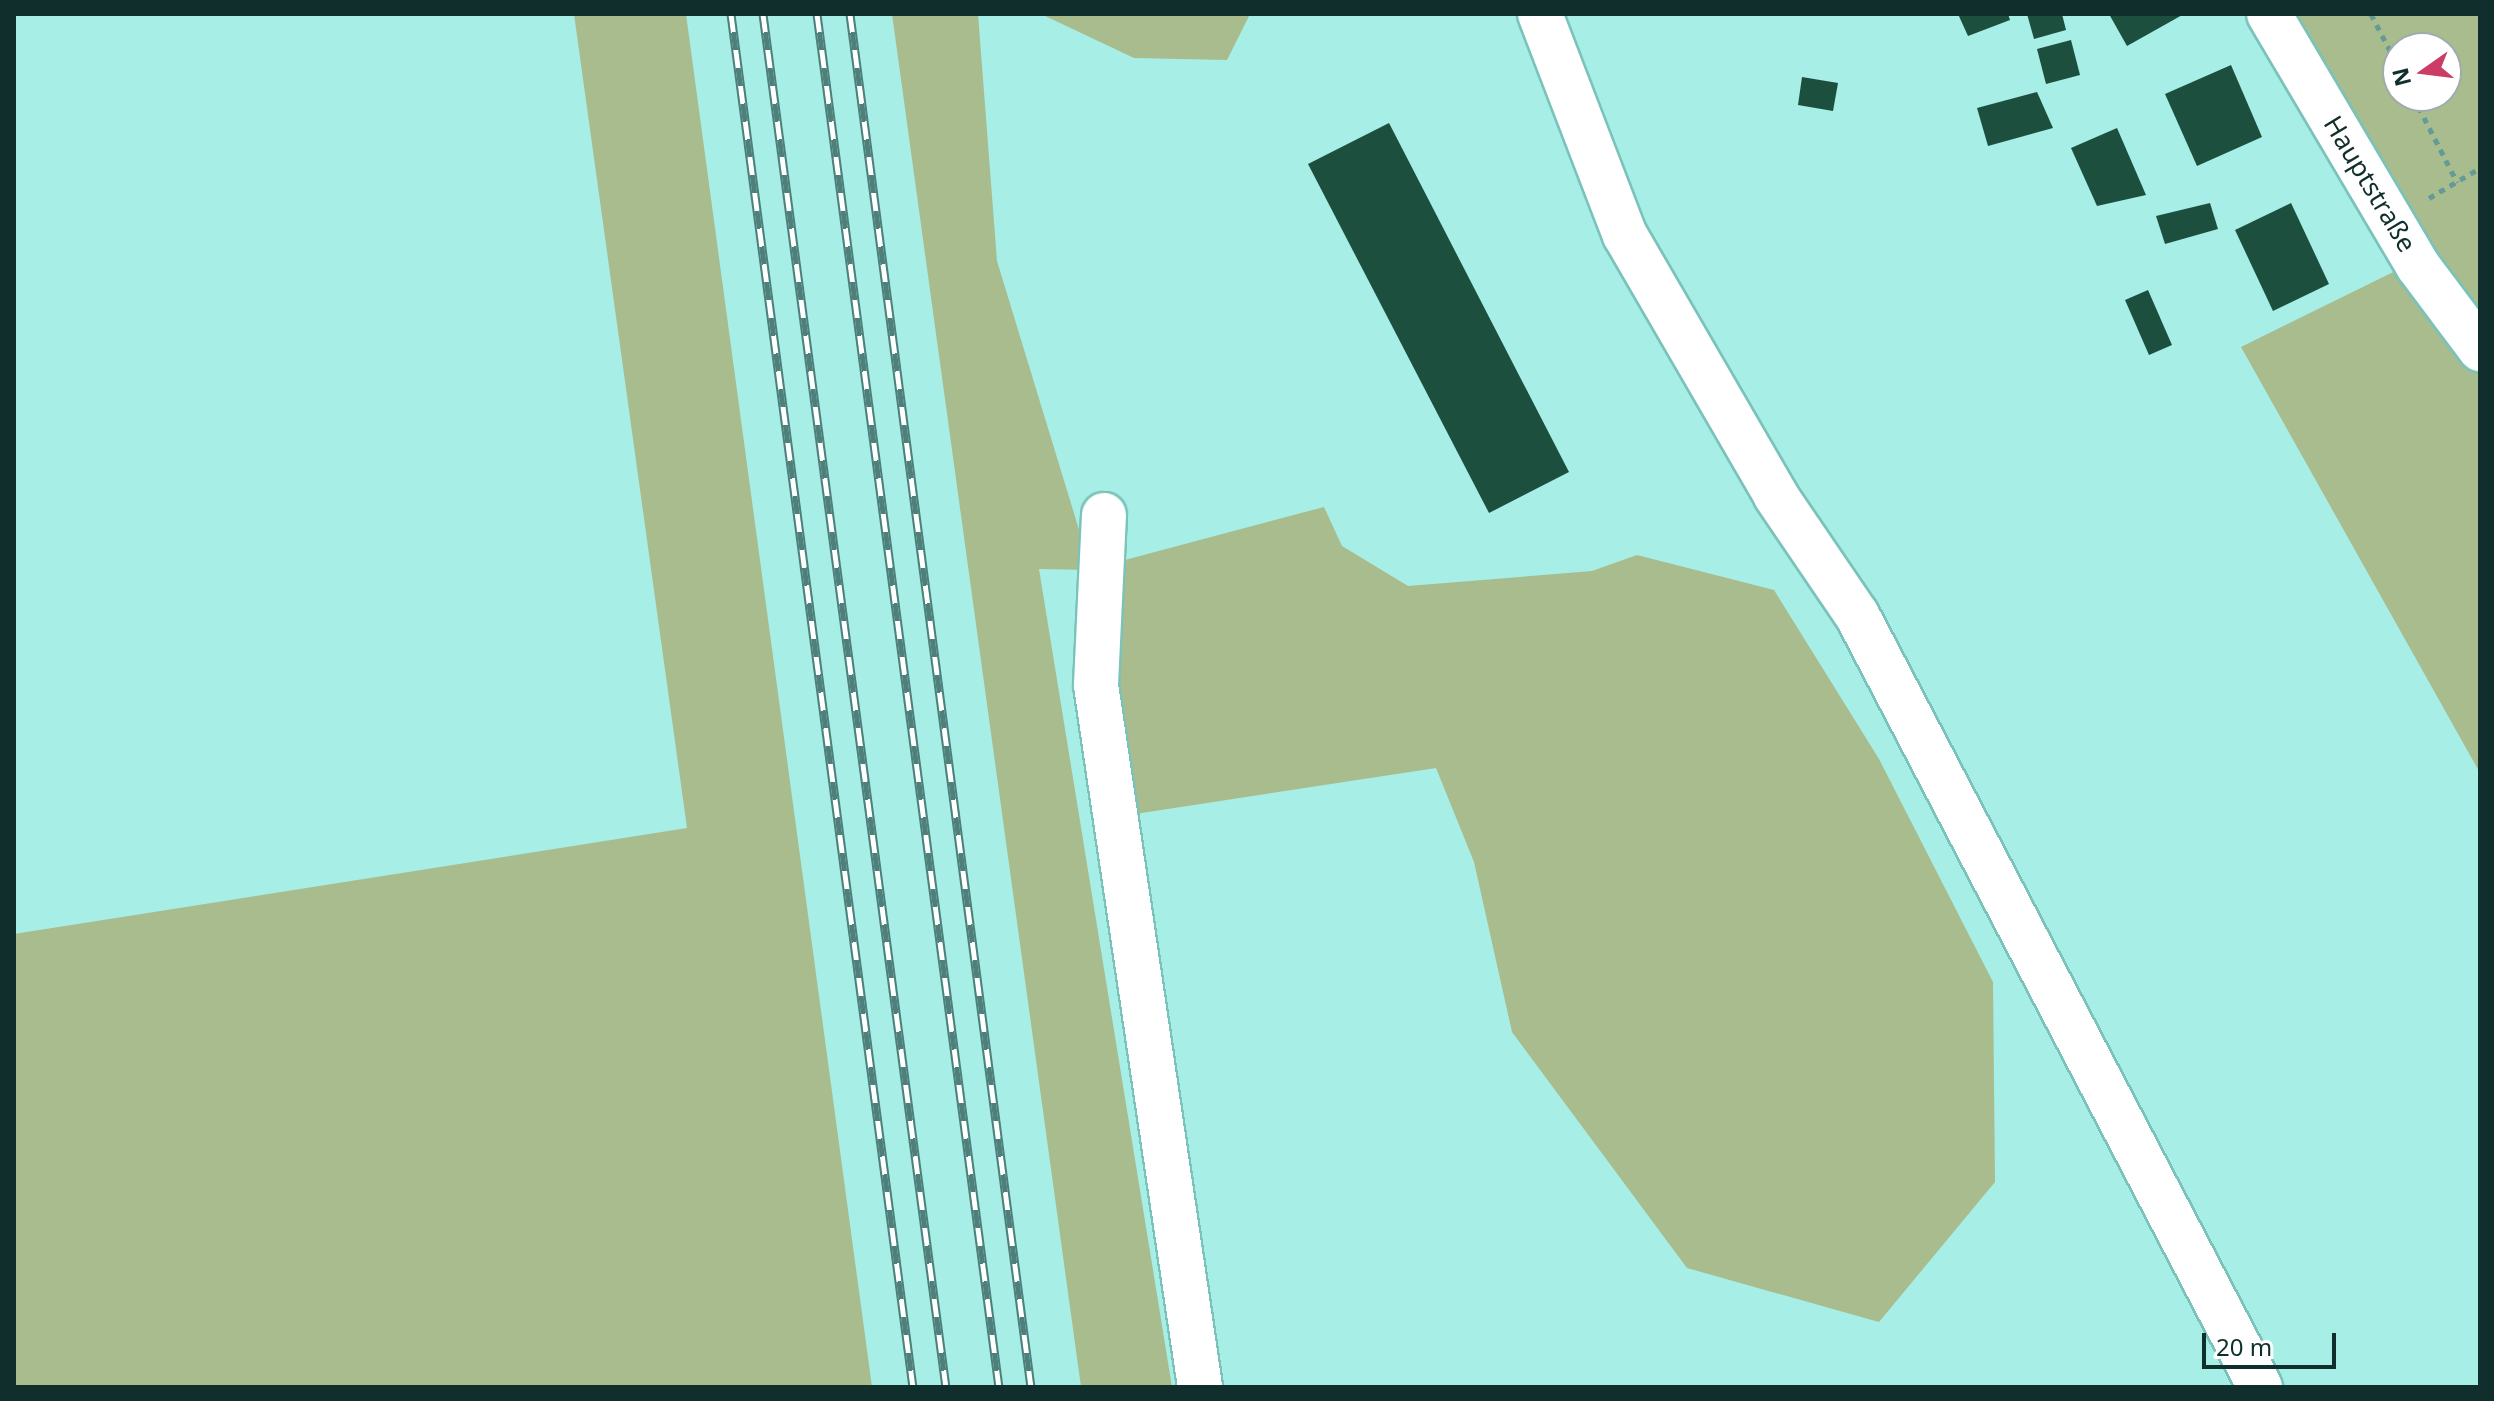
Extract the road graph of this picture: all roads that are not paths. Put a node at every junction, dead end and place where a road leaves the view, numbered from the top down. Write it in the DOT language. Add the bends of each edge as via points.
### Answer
graph roads {
  1 [pos="1540,14"];
  2 [pos="2269,14"];
  3 [pos="2480,349"];
  4 [pos="1104,515"];
  5 [pos="1200,1387"];
  6 [pos="2260,1387"];
  1 -- 6 [label="street" via="1625,235 1776,496 1857,615"];
  2 -- 3 [label="street, Hauptstraße" via="2418,266"];
  4 -- 5 [label="street" via="1096,685"];
}
